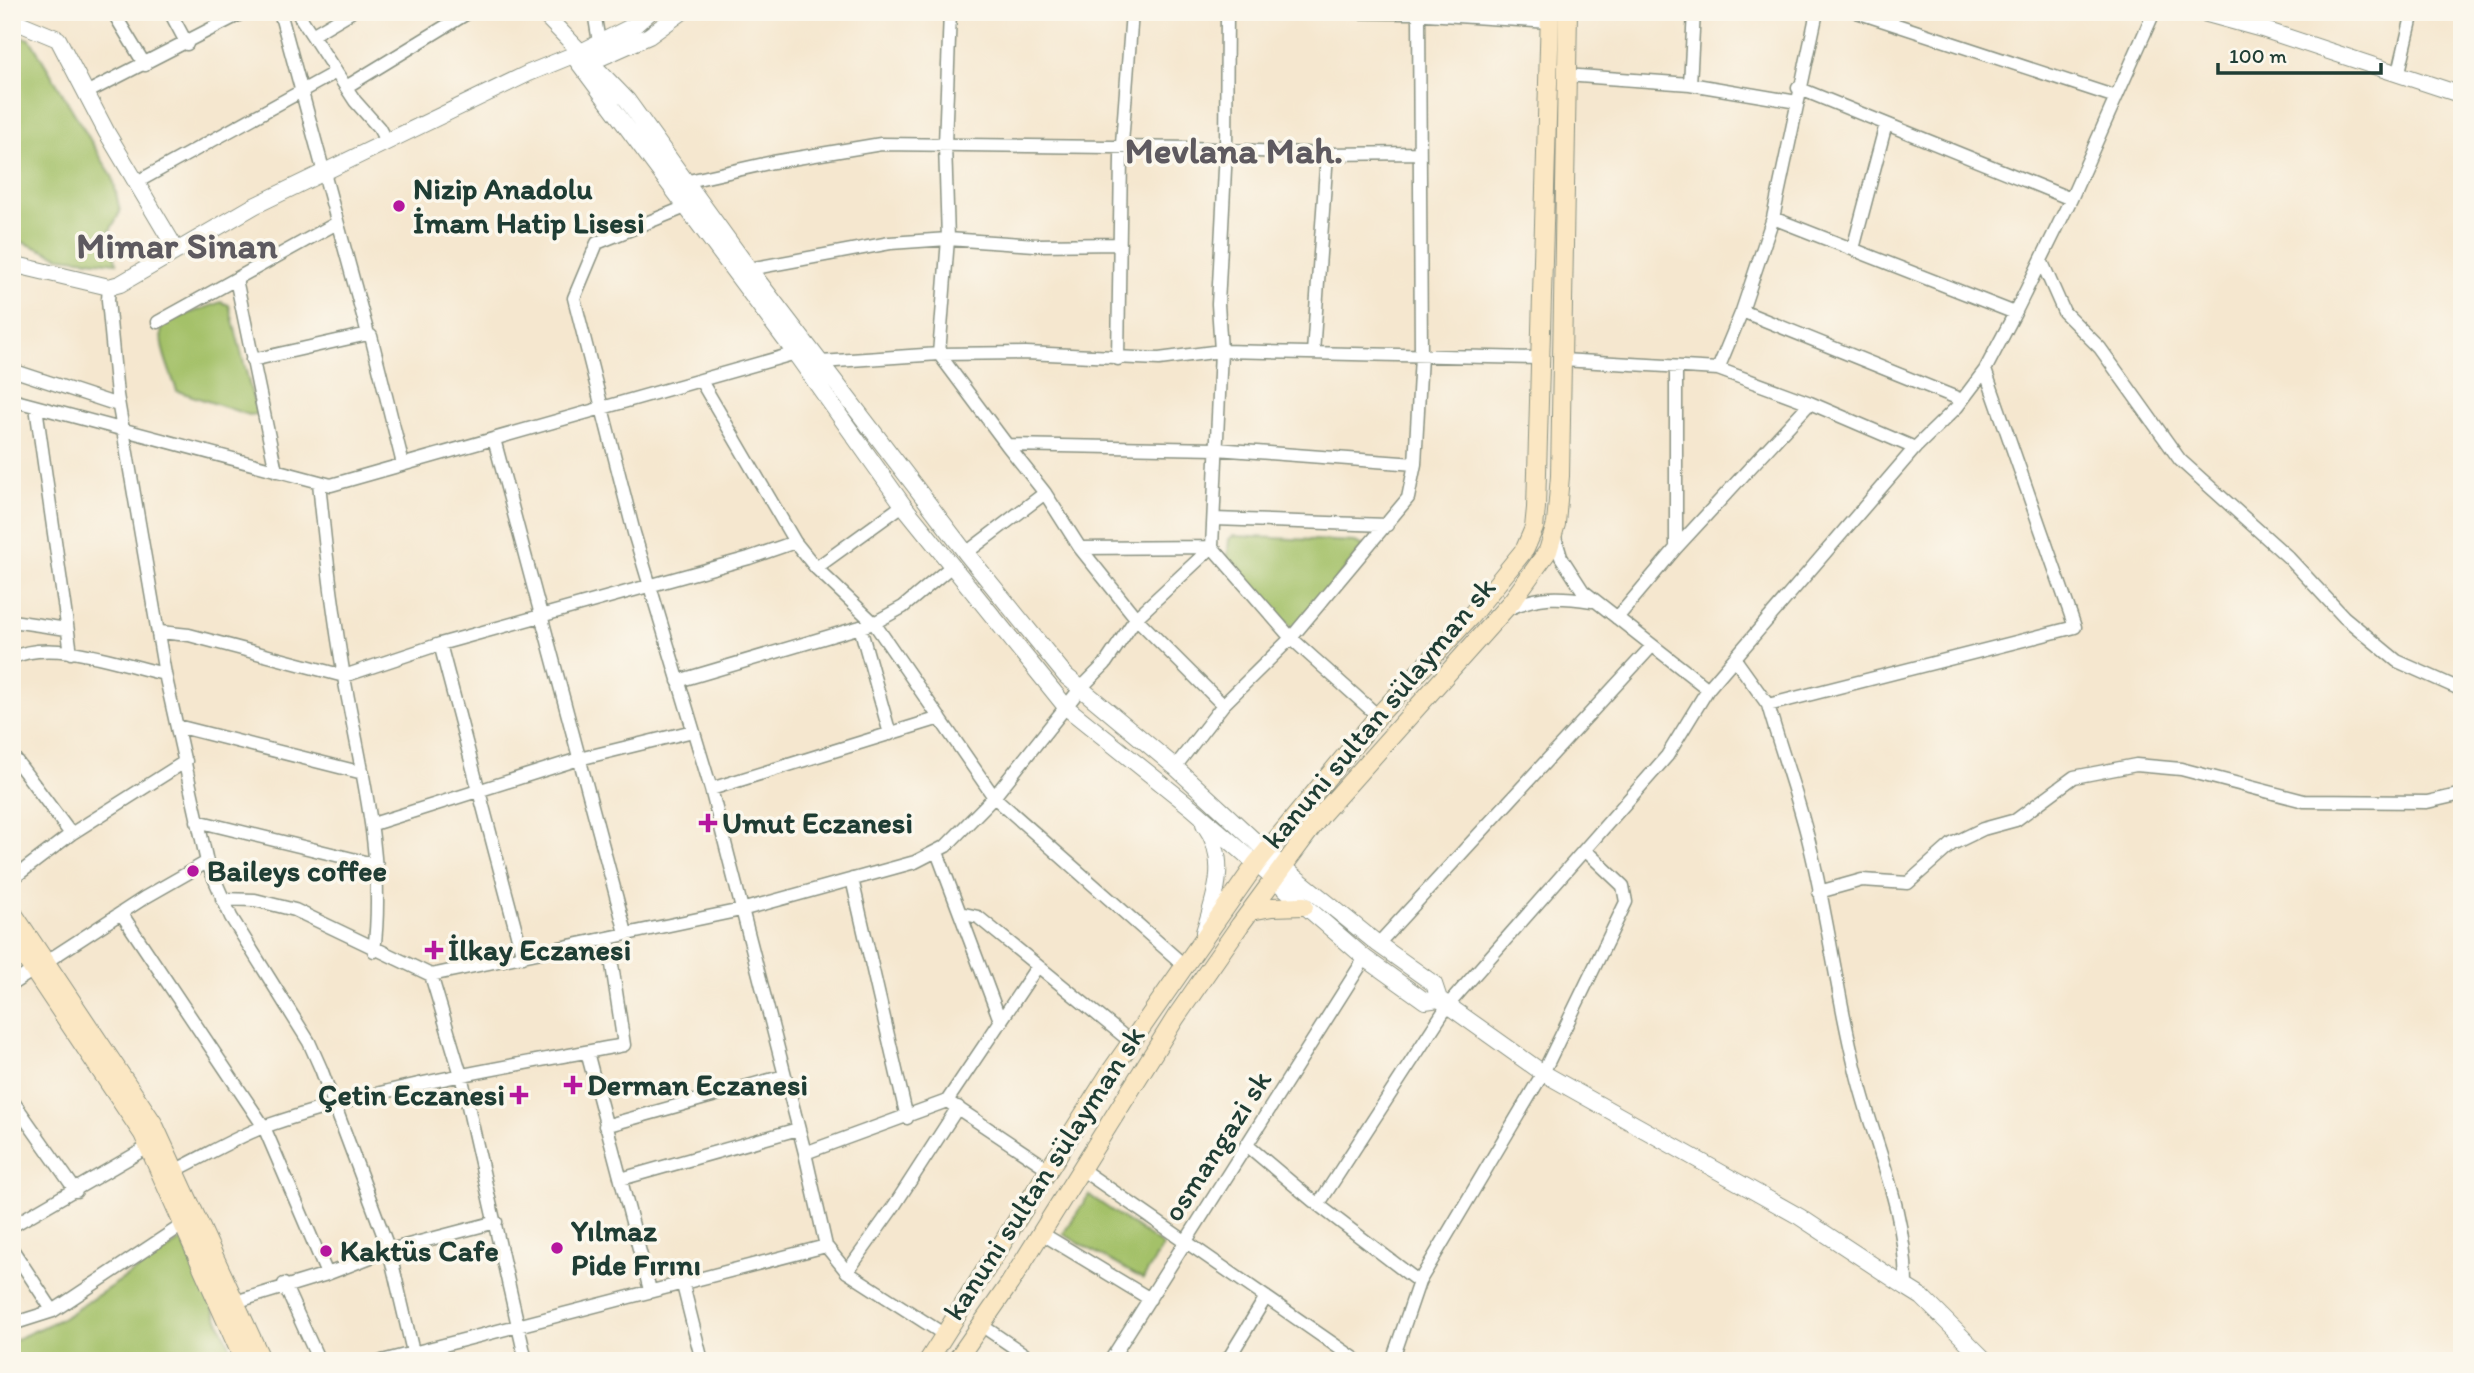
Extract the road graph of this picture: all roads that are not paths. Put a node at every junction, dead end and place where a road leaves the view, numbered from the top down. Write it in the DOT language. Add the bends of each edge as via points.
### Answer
graph roads {
  1 [pos="113,12"];
  2 [pos="170,12"];
  3 [pos="280,12"];
  4 [pos="297,12"];
  5 [pos="351,12"];
  6 [pos="470,12"];
  7 [pos="542,12"];
  8 [pos="594,12"];
  9 [pos="650,12"];
  10 [pos="682,12"];
  11 [pos="950,12"];
  12 [pos="1132,12"];
  13 [pos="1227,12"];
  14 [pos="1286,12"];
  15 [pos="1568,12"];
  16 [pos="1693,12"];
  17 [pos="1817,12"];
  18 [pos="1857,12"];
  19 [pos="2154,12"];
  20 [pos="2200,12"];
  21 [pos="2413,12"];
  22 [pos="1419,13"];
  23 [pos="235,14"];
  24 [pos="1549,17"];
  25 [pos="12,20"];
  26 [pos="312,35"];
  27 [pos="599,43"];
  28 [pos="187,44"];
  29 [pos="583,58"];
  30 [pos="145,65"];
  31 [pos="336,72"];
  32 [pos="2399,72"];
  33 [pos="1565,75"];
  34 [pos="1690,84"];
  35 [pos="346,87"];
  36 [pos="1798,88"];
  37 [pos="299,90"];
  38 [pos="86,93"];
  39 [pos="2462,95"];
  40 [pos="2116,97"];
  41 [pos="1797,102"];
  42 [pos="1886,124"];
  43 [pos="386,141"];
  44 [pos="945,144"];
  45 [pos="1123,149"];
  46 [pos="1226,150"];
  47 [pos="1419,153"];
  48 [pos="1327,154"];
  49 [pos="321,173"];
  50 [pos="137,182"];
  51 [pos="684,182"];
  52 [pos="2071,199"];
  53 [pos="693,204"];
  54 [pos="1773,218"];
  55 [pos="337,223"];
  56 [pos="948,239"];
  57 [pos="1120,244"];
  58 [pos="1853,249"];
  59 [pos="177,251"];
  60 [pos="2040,260"];
  61 [pos="12,264"];
  62 [pos="749,269"];
  63 [pos="236,279"];
  64 [pos="109,287"];
  65 [pos="1742,311"];
  66 [pos="2015,313"];
  67 [pos="158,322"];
  68 [pos="368,334"];
  69 [pos="802,351"];
  70 [pos="1221,351"];
  71 [pos="1313,353"];
  72 [pos="939,354"];
  73 [pos="1421,356"];
  74 [pos="1538,358"];
  75 [pos="1118,359"];
  76 [pos="252,360"];
  77 [pos="1562,360"];
  78 [pos="821,362"];
  79 [pos="1676,368"];
  80 [pos="1718,369"];
  81 [pos="12,370"];
  82 [pos="1985,370"];
  83 [pos="701,381"];
  84 [pos="12,400"];
  85 [pos="1962,400"];
  86 [pos="1810,402"];
  87 [pos="118,405"];
  88 [pos="36,407"];
  89 [pos="604,408"];
  90 [pos="122,431"];
  91 [pos="494,439"];
  92 [pos="1007,445"];
  93 [pos="1915,448"];
  94 [pos="1216,449"];
  95 [pos="403,464"];
  96 [pos="1415,464"];
  97 [pos="276,471"];
  98 [pos="318,482"];
  99 [pos="1045,493"];
  100 [pos="903,505"];
  101 [pos="1214,519"];
  102 [pos="1387,525"];
  103 [pos="1554,534"];
  104 [pos="795,542"];
  105 [pos="1212,547"];
  106 [pos="1080,548"];
  107 [pos="1676,548"];
  108 [pos="966,553"];
  109 [pos="953,565"];
  110 [pos="816,568"];
  111 [pos="649,584"];
  112 [pos="1596,601"];
  113 [pos="1502,612"];
  114 [pos="542,614"];
  115 [pos="1136,618"];
  116 [pos="1617,618"];
  117 [pos="12,621"];
  118 [pos="874,623"];
  119 [pos="860,627"];
  120 [pos="67,629"];
  121 [pos="160,632"];
  122 [pos="1292,638"];
  123 [pos="440,644"];
  124 [pos="1652,646"];
  125 [pos="71,653"];
  126 [pos="12,658"];
  127 [pos="1735,659"];
  128 [pos="166,674"];
  129 [pos="344,676"];
  130 [pos="678,681"];
  131 [pos="1080,689"];
  132 [pos="1708,689"];
  133 [pos="2462,690"];
  134 [pos="1223,705"];
  135 [pos="1768,705"];
  136 [pos="1066,707"];
  137 [pos="1378,716"];
  138 [pos="940,718"];
  139 [pos="177,726"];
  140 [pos="693,731"];
  141 [pos="890,734"];
  142 [pos="12,755"];
  143 [pos="579,759"];
  144 [pos="186,761"];
  145 [pos="1175,768"];
  146 [pos="363,773"];
  147 [pos="480,788"];
  148 [pos="711,789"];
  149 [pos="2462,794"];
  150 [pos="994,797"];
  151 [pos="1192,808"];
  152 [pos="197,821"];
  153 [pos="373,824"];
  154 [pos="71,834"];
  155 [pos="1586,851"];
  156 [pos="937,852"];
  157 [pos="1261,858"];
  158 [pos="207,862"];
  159 [pos="377,865"];
  160 [pos="1279,875"];
  161 [pos="12,879"];
  162 [pos="852,879"];
  163 [pos="1819,892"];
  164 [pos="222,899"];
  165 [pos="1304,906"];
  166 [pos="741,910"];
  167 [pos="1251,911"];
  168 [pos="12,912"];
  169 [pos="121,913"];
  170 [pos="960,913"];
  171 [pos="626,933"];
  172 [pos="608,938"];
  173 [pos="12,939"];
  174 [pos="1201,943"];
  175 [pos="1378,944"];
  176 [pos="374,950"];
  177 [pos="523,957"];
  178 [pos="1365,958"];
  179 [pos="1185,966"];
  180 [pos="40,967"];
  181 [pos="1037,967"];
  182 [pos="431,975"];
  183 [pos="12,984"];
  184 [pos="1443,1002"];
  185 [pos="1001,1023"];
  186 [pos="1131,1042"];
  187 [pos="587,1052"];
  188 [pos="1543,1073"];
  189 [pos="461,1074"];
  190 [pos="784,1076"];
  191 [pos="12,1100"];
  192 [pos="953,1104"];
  193 [pos="334,1106"];
  194 [pos="907,1118"];
  195 [pos="605,1126"];
  196 [pos="264,1127"];
  197 [pos="799,1129"];
  198 [pos="148,1134"];
  199 [pos="1248,1146"];
  200 [pos="805,1153"];
  201 [pos="1081,1169"];
  202 [pos="176,1170"];
  203 [pos="1050,1170"];
  204 [pos="621,1179"];
  205 [pos="76,1191"];
  206 [pos="1318,1205"];
  207 [pos="496,1222"];
  208 [pos="184,1224"];
  209 [pos="12,1226"];
  210 [pos="1041,1233"];
  211 [pos="1187,1242"];
  212 [pos="826,1246"];
  213 [pos="12,1249"];
  214 [pos="389,1250"];
  215 [pos="847,1272"];
  216 [pos="327,1274"];
  217 [pos="682,1281"];
  218 [pos="1419,1282"];
  219 [pos="284,1284"];
  220 [pos="1906,1287"];
  221 [pos="650,1290"];
  222 [pos="1266,1297"];
  223 [pos="1150,1298"];
  224 [pos="235,1302"];
  225 [pos="53,1311"];
  226 [pos="12,1324"];
  227 [pos="517,1324"];
  228 [pos="981,1325"];
  229 [pos="945,1335"];
  230 [pos="414,1352"];
  231 [pos="1343,1356"];
  232 [pos="244,1361"];
  233 [pos="262,1361"];
  234 [pos="319,1361"];
  235 [pos="382,1361"];
  236 [pos="526,1361"];
  237 [pos="702,1361"];
  238 [pos="928,1361"];
  239 [pos="956,1361"];
  240 [pos="1034,1361"];
  241 [pos="1110,1361"];
  242 [pos="1227,1361"];
  243 [pos="1358,1361"];
  244 [pos="1392,1361"];
  245 [pos="1986,1361"];
  1 -- 30 [label="street"];
  2 -- 28 [label="street"];
  3 -- 37 [label="street"];
  4 -- 26 [label="street"];
  5 -- 26 [label="street"];
  6 -- 35 [label="street"];
  7 -- 29 [label="street"];
  8 -- 27 [label="street"];
  9 -- 27 [label="street"];
  10 -- 29 [label="street" via="649,36"];
  11 -- 44 [label="street"];
  12 -- 45 [label="street"];
  13 -- 46 [label="street"];
  14 -- 22 [label="street"];
  15 -- 33 [label="main road, kanuni sultan sülayman sk"];
  16 -- 34 [label="street"];
  17 -- 36 [label="street"];
  18 -- 40 [label="street"];
  19 -- 40 [label="street"];
  20 -- 32 [label="street"];
  21 -- 32 [label="street"];
  22 -- 24 [label="street"];
  22 -- 47 [label="street"];
  23 -- 28 [label="street"];
  24 -- 74 [label="main road"];
  25 -- 38 [label="street" via="58,39"];
  26 -- 31 [label="street"];
  27 -- 29 [label="street"];
  28 -- 30 [label="street"];
  29 -- 43 [label="street"];
  29 -- 51 [label="street" via="628,100"];
  29 -- 53 [label="street"];
  30 -- 38 [label="street"];
  31 -- 35 [label="street"];
  31 -- 37 [label="street"];
  32 -- 39 [label="street"];
  33 -- 34 [label="street"];
  33 -- 77 [label="main road, kanuni sultan sülayman sk"];
  34 -- 41 [label="street"];
  35 -- 43 [label="street"];
  36 -- 41 [label="street"];
  36 -- 42 [label="street"];
  37 -- 49 [label="street"];
  37 -- 50 [label="street"];
  38 -- 50 [label="street"];
  40 -- 52 [label="street"];
  41 -- 54 [label="street"];
  42 -- 52 [label="street"];
  42 -- 58 [label="street"];
  43 -- 49 [label="street"];
  44 -- 45 [label="street"];
  44 -- 51 [label="street" via="881,144"];
  44 -- 56 [label="street"];
  45 -- 46 [label="street"];
  45 -- 57 [label="street"];
  46 -- 48 [label="street"];
  46 -- 70 [label="street" via="1218,304"];
  47 -- 48 [label="street"];
  47 -- 73 [label="street"];
  48 -- 71 [label="street"];
  49 -- 55 [label="street"];
  49 -- 59 [label="street"];
  50 -- 59 [label="street"];
  51 -- 53 [label="street"];
  52 -- 60 [label="street"];
  53 -- 62 [label="street"];
  53 -- 69 [label="street"];
  53 -- 89 [label="street" via="597,243 574,298"];
  54 -- 58 [label="street"];
  54 -- 65 [label="street"];
  55 -- 63 [label="street"];
  55 -- 68 [label="street"];
  56 -- 57 [label="street"];
  56 -- 62 [label="street" via="890,243"];
  56 -- 72 [label="street"];
  57 -- 75 [label="street"];
  58 -- 66 [label="street"];
  59 -- 64 [label="street"];
  60 -- 66 [label="street"];
  60 -- 133 [label="street" via="2064,312 2100,348 2180,460 2288,557 2344,617 2397,661"];
  61 -- 64 [label="street"];
  62 -- 69 [label="street"];
  63 -- 67 [label="street"];
  63 -- 76 [label="street"];
  64 -- 87 [label="street"];
  65 -- 80 [label="street"];
  65 -- 85 [label="street"];
  66 -- 82 [label="street"];
  68 -- 76 [label="street"];
  68 -- 95 [label="street"];
  69 -- 78 [label="street"];
  69 -- 83 [label="street"];
  69 -- 100 [label="street"];
  70 -- 71 [label="street"];
  70 -- 75 [label="street"];
  70 -- 94 [label="street"];
  71 -- 73 [label="street"];
  72 -- 75 [label="street"];
  72 -- 78 [label="street"];
  72 -- 92 [label="street"];
  73 -- 74 [label="street"];
  73 -- 96 [label="street"];
  74 -- 137 [label="main road" via="1536,508 1525,549 1469,618"];
  76 -- 97 [label="street"];
  77 -- 79 [label="street"];
  77 -- 103 [label="main road, kanuni sultan sülayman sk"];
  78 -- 108 [label="street"];
  79 -- 80 [label="street"];
  79 -- 107 [label="street"];
  80 -- 86 [label="street"];
  81 -- 87 [label="street"];
  82 -- 85 [label="street"];
  82 -- 135 [label="street" via="2075,627"];
  83 -- 89 [label="street"];
  83 -- 104 [label="street"];
  84 -- 88 [label="street"];
  85 -- 93 [label="street"];
  86 -- 93 [label="street"];
  86 -- 107 [label="street"];
  87 -- 90 [label="street"];
  88 -- 90 [label="street"];
  88 -- 120 [label="street"];
  89 -- 91 [label="street"];
  89 -- 111 [label="street"];
  90 -- 97 [label="street"];
  90 -- 121 [label="street"];
  91 -- 95 [label="street"];
  91 -- 114 [label="street"];
  92 -- 94 [label="street"];
  92 -- 99 [label="street"];
  93 -- 127 [label="street"];
  94 -- 96 [label="street"];
  94 -- 101 [label="street"];
  95 -- 98 [label="street" via="352,481"];
  96 -- 102 [label="street" via="1408,498"];
  97 -- 98 [label="street"];
  98 -- 129 [label="street"];
  99 -- 106 [label="street"];
  99 -- 108 [label="street"];
  100 -- 109 [label="street"];
  100 -- 110 [label="street"];
  101 -- 102 [label="street"];
  101 -- 105 [label="street"];
  102 -- 122 [label="street"];
  103 -- 112 [label="street" via="1573,578"];
  103 -- 113 [label="main road, kanuni sultan sülayman sk" via="1548,551"];
  104 -- 110 [label="street"];
  104 -- 111 [label="street"];
  105 -- 106 [label="street"];
  105 -- 115 [label="street"];
  105 -- 122 [label="street"];
  106 -- 115 [label="street"];
  107 -- 116 [label="street"];
  108 -- 131 [label="street"];
  109 -- 118 [label="street" via="903,607"];
  109 -- 136 [label="street"];
  110 -- 118 [label="street"];
  111 -- 114 [label="street"];
  111 -- 130 [label="street"];
  112 -- 113 [label="street" via="1535,598"];
  112 -- 116 [label="street"];
  113 -- 160 [label="main road, kanuni sultan sülayman sk" via="1321,816"];
  114 -- 123 [label="street"];
  114 -- 143 [label="street"];
  115 -- 131 [label="street" via="1105,664"];
  115 -- 134 [label="street"];
  116 -- 124 [label="street"];
  117 -- 120 [label="street"];
  118 -- 119 [label="street"];
  118 -- 138 [label="street"];
  119 -- 130 [label="street"];
  119 -- 141 [label="street"];
  120 -- 125 [label="street"];
  121 -- 128 [label="street"];
  121 -- 129 [label="street" via="189,635"];
  122 -- 134 [label="street"];
  122 -- 137 [label="street"];
  123 -- 129 [label="street"];
  123 -- 147 [label="street"];
  124 -- 132 [label="street"];
  124 -- 175 [label="street"];
  125 -- 126 [label="street" via="45,649"];
  125 -- 128 [label="street"];
  127 -- 132 [label="street"];
  127 -- 135 [label="street"];
  128 -- 139 [label="street"];
  129 -- 146 [label="street"];
  130 -- 140 [label="street"];
  131 -- 136 [label="street"];
  131 -- 145 [label="street"];
  132 -- 155 [label="street" via="1667,756"];
  134 -- 145 [label="street"];
  135 -- 163 [label="street" via="1809,842"];
  136 -- 150 [label="street"];
  136 -- 151 [label="street"];
  137 -- 157 [label="main road"];
  138 -- 141 [label="street"];
  138 -- 150 [label="street"];
  139 -- 144 [label="street"];
  139 -- 146 [label="street"];
  140 -- 143 [label="street"];
  140 -- 148 [label="street"];
  141 -- 148 [label="street"];
  142 -- 154 [label="street"];
  143 -- 147 [label="street"];
  143 -- 171 [label="street"];
  144 -- 152 [label="street"];
  144 -- 154 [label="street"];
  145 -- 157 [label="street"];
  146 -- 153 [label="street"];
  147 -- 153 [label="street"];
  147 -- 177 [label="street"];
  148 -- 166 [label="street"];
  149 -- 163 [label="street" via="2427,802 2304,801 2181,769 2136,765 2074,777 2016,820 1952,844 1908,883 1862,880"];
  150 -- 156 [label="street"];
  150 -- 179 [label="street"];
  151 -- 157 [label="street"];
  151 -- 174 [label="street" via="1213,835 1219,866 1217,893"];
  152 -- 158 [label="street"];
  152 -- 159 [label="street"];
  153 -- 159 [label="street"];
  154 -- 161 [label="street"];
  155 -- 184 [label="street"];
  155 -- 188 [label="street" via="1623,886 1626,902"];
  156 -- 162 [label="street"];
  156 -- 170 [label="street"];
  157 -- 160 [label="street"];
  157 -- 174 [label="main road"];
  158 -- 164 [label="street"];
  158 -- 169 [label="street"];
  159 -- 176 [label="street"];
  160 -- 165 [label="street"];
  160 -- 167 [label="main road, kanuni sultan sülayman sk"];
  160 -- 175 [label="street"];
  162 -- 166 [label="street"];
  162 -- 194 [label="street"];
  163 -- 220 [label="street" via="1841,1013 1891,1180"];
  164 -- 176 [label="street" via="255,900 295,910"];
  164 -- 193 [label="street" via="309,1042"];
  165 -- 167 [label="main road"];
  165 -- 178 [label="street"];
  166 -- 171 [label="street"];
  166 -- 190 [label="street"];
  167 -- 201 [label="main road, kanuni sultan sülayman sk" via="1176,1017"];
  168 -- 180 [label="main road"];
  169 -- 180 [label="street"];
  169 -- 196 [label="street"];
  170 -- 181 [label="street" via="978,917"];
  170 -- 185 [label="street"];
  171 -- 172 [label="street"];
  172 -- 177 [label="street"];
  172 -- 187 [label="street" via="624,1045"];
  173 -- 180 [label="main road"];
  174 -- 179 [label="main road"];
  175 -- 184 [label="street" via="1434,985"];
  176 -- 182 [label="street"];
  177 -- 182 [label="street"];
  178 -- 184 [label="street" via="1425,1001"];
  178 -- 199 [label="street, osmangazi sk"];
  179 -- 186 [label="main road"];
  180 -- 183 [label="street"];
  180 -- 198 [label="main road"];
  181 -- 185 [label="street"];
  181 -- 186 [label="street"];
  182 -- 189 [label="street"];
  184 -- 188 [label="street"];
  184 -- 206 [label="street"];
  185 -- 192 [label="street"];
  186 -- 203 [label="main road"];
  187 -- 189 [label="street"];
  187 -- 195 [label="street"];
  188 -- 218 [label="street"];
  188 -- 220 [label="street" via="1800,1217"];
  189 -- 193 [label="street"];
  189 -- 207 [label="street"];
  190 -- 195 [label="street"];
  190 -- 197 [label="street"];
  191 -- 205 [label="street"];
  192 -- 194 [label="street"];
  192 -- 203 [label="street"];
  192 -- 215 [label="street" via="894,1206"];
  193 -- 196 [label="street"];
  193 -- 214 [label="street"];
  194 -- 200 [label="street"];
  195 -- 204 [label="street"];
  196 -- 202 [label="street"];
  196 -- 216 [label="street"];
  197 -- 200 [label="street"];
  197 -- 204 [label="street"];
  198 -- 202 [label="main road"];
  198 -- 205 [label="street"];
  198 -- 208 [label="main road"];
  199 -- 206 [label="street"];
  199 -- 211 [label="street, osmangazi sk"];
  200 -- 212 [label="street"];
  201 -- 210 [label="main road, kanuni sultan sülayman sk"];
  201 -- 211 [label="street"];
  202 -- 224 [label="main road"];
  203 -- 229 [label="main road"];
  204 -- 221 [label="street"];
  205 -- 209 [label="street"];
  206 -- 218 [label="street"];
  207 -- 214 [label="street"];
  207 -- 227 [label="street"];
  208 -- 225 [label="street"];
  208 -- 232 [label="main road"];
  210 -- 223 [label="street"];
  210 -- 228 [label="main road, kanuni sultan sülayman sk"];
  211 -- 222 [label="street"];
  211 -- 223 [label="street, osmangazi sk"];
  212 -- 215 [label="street"];
  212 -- 217 [label="street"];
  213 -- 225 [label="street"];
  214 -- 216 [label="street"];
  214 -- 230 [label="street"];
  215 -- 229 [label="street"];
  216 -- 219 [label="street"];
  217 -- 221 [label="street"];
  217 -- 237 [label="street"];
  218 -- 244 [label="street"];
  219 -- 224 [label="street"];
  219 -- 234 [label="street"];
  220 -- 245 [label="street" via="1922,1297"];
  221 -- 227 [label="street"];
  222 -- 231 [label="street"];
  222 -- 242 [label="street"];
  223 -- 241 [label="street, osmangazi sk"];
  224 -- 233 [label="main road"];
  225 -- 226 [label="street"];
  227 -- 230 [label="street"];
  227 -- 236 [label="street"];
  228 -- 239 [label="main road, kanuni sultan sülayman sk"];
  228 -- 240 [label="street"];
  229 -- 238 [label="main road"];
  230 -- 235 [label="street"];
  231 -- 243 [label="street"];
}
